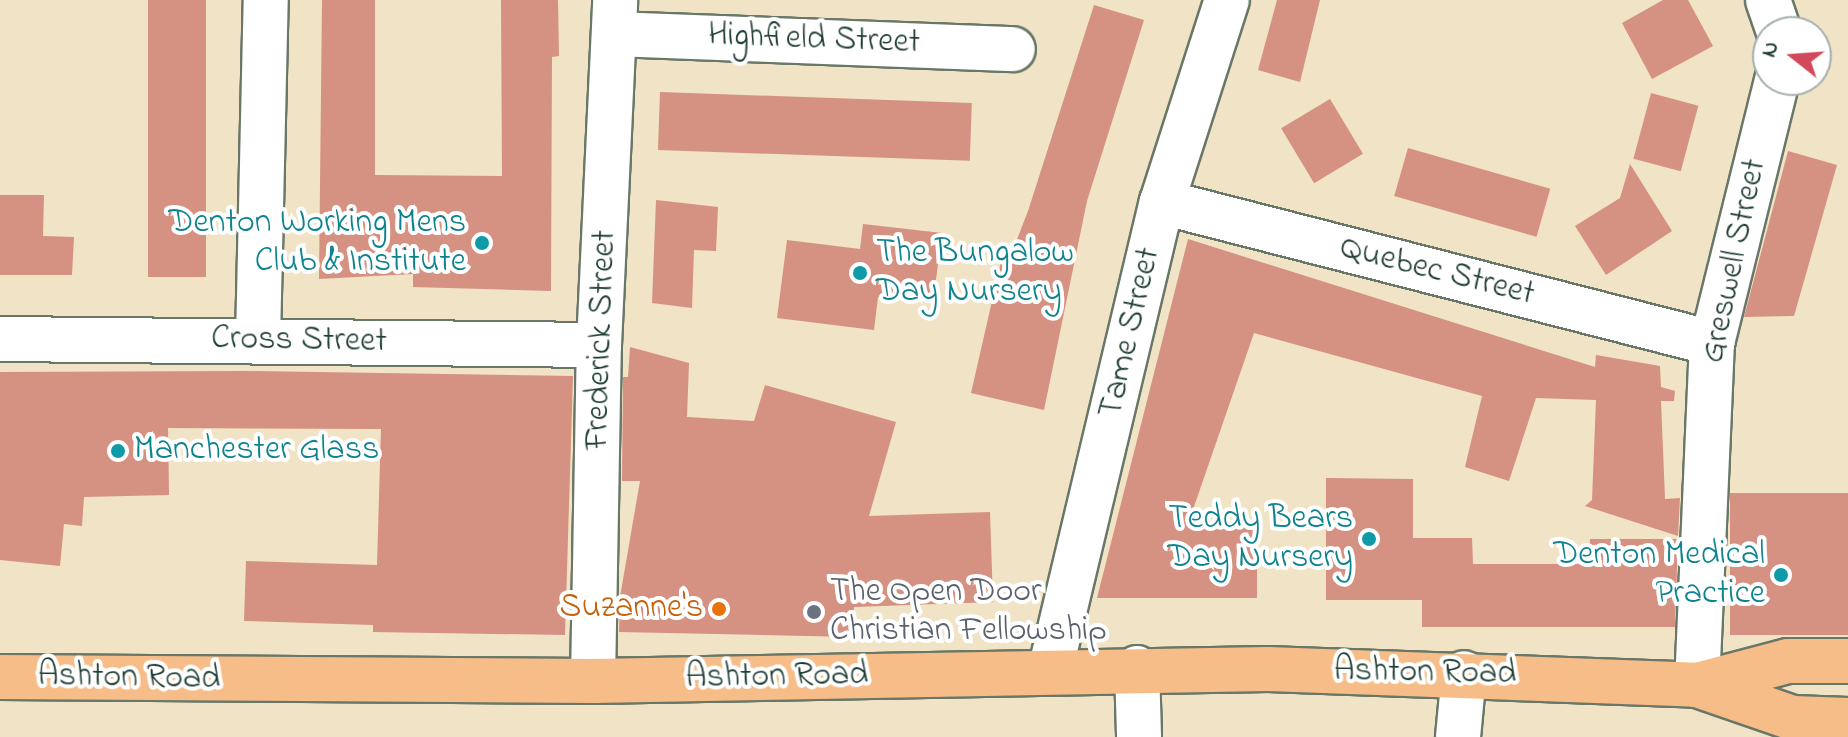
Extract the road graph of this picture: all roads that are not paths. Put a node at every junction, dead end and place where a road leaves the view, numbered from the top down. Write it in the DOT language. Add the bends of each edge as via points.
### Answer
graph roads {
  1 [pos="266,0"];
  2 [pos="1227,0"];
  3 [pos="615,17"];
  4 [pos="1013,49"];
  5 [pos="1773,96"];
  6 [pos="1162,202"];
  7 [pos="0,339"];
  8 [pos="258,340"];
  9 [pos="1712,343"];
  10 [pos="599,345"];
  11 [pos="1848,661"];
  12 [pos="1137,668"];
  13 [pos="1050,671"];
  14 [pos="1464,673"];
  15 [pos="0,677"];
  16 [pos="593,681"];
  17 [pos="1697,685"];
  18 [pos="1848,720"];
  19 [pos="1139,737"];
  20 [pos="1458,737"];
  1 -- 8 [label="street"];
  2 -- 6 [label="street, Tame Street"];
  3 -- 4 [label="street, Highfield Street"];
  3 -- 10 [label="street, Frederick Street"];
  5 -- 9 [label="street, Greswell Street"];
  6 -- 9 [label="street, Quebec Street"];
  6 -- 13 [label="street, Tame Street"];
  7 -- 8 [label="street, Cross Street"];
  8 -- 10 [label="street, Cross Street"];
  9 -- 17 [label="street, Greswell Street"];
  10 -- 16 [label="street, Frederick Street"];
  11 -- 17 [label="highway, Ashton Road" via="1788,661"];
  12 -- 13 [label="highway, Ashton Road"];
  12 -- 14 [label="highway, Ashton Road"];
  12 -- 19 [label="street"];
  13 -- 16 [label="highway, Ashton Road"];
  14 -- 17 [label="highway, Ashton Road"];
  14 -- 20 [label="street"];
  15 -- 16 [label="highway, Ashton Road"];
  17 -- 18 [label="highway, Ashton Road" via="1793,718"];
}
